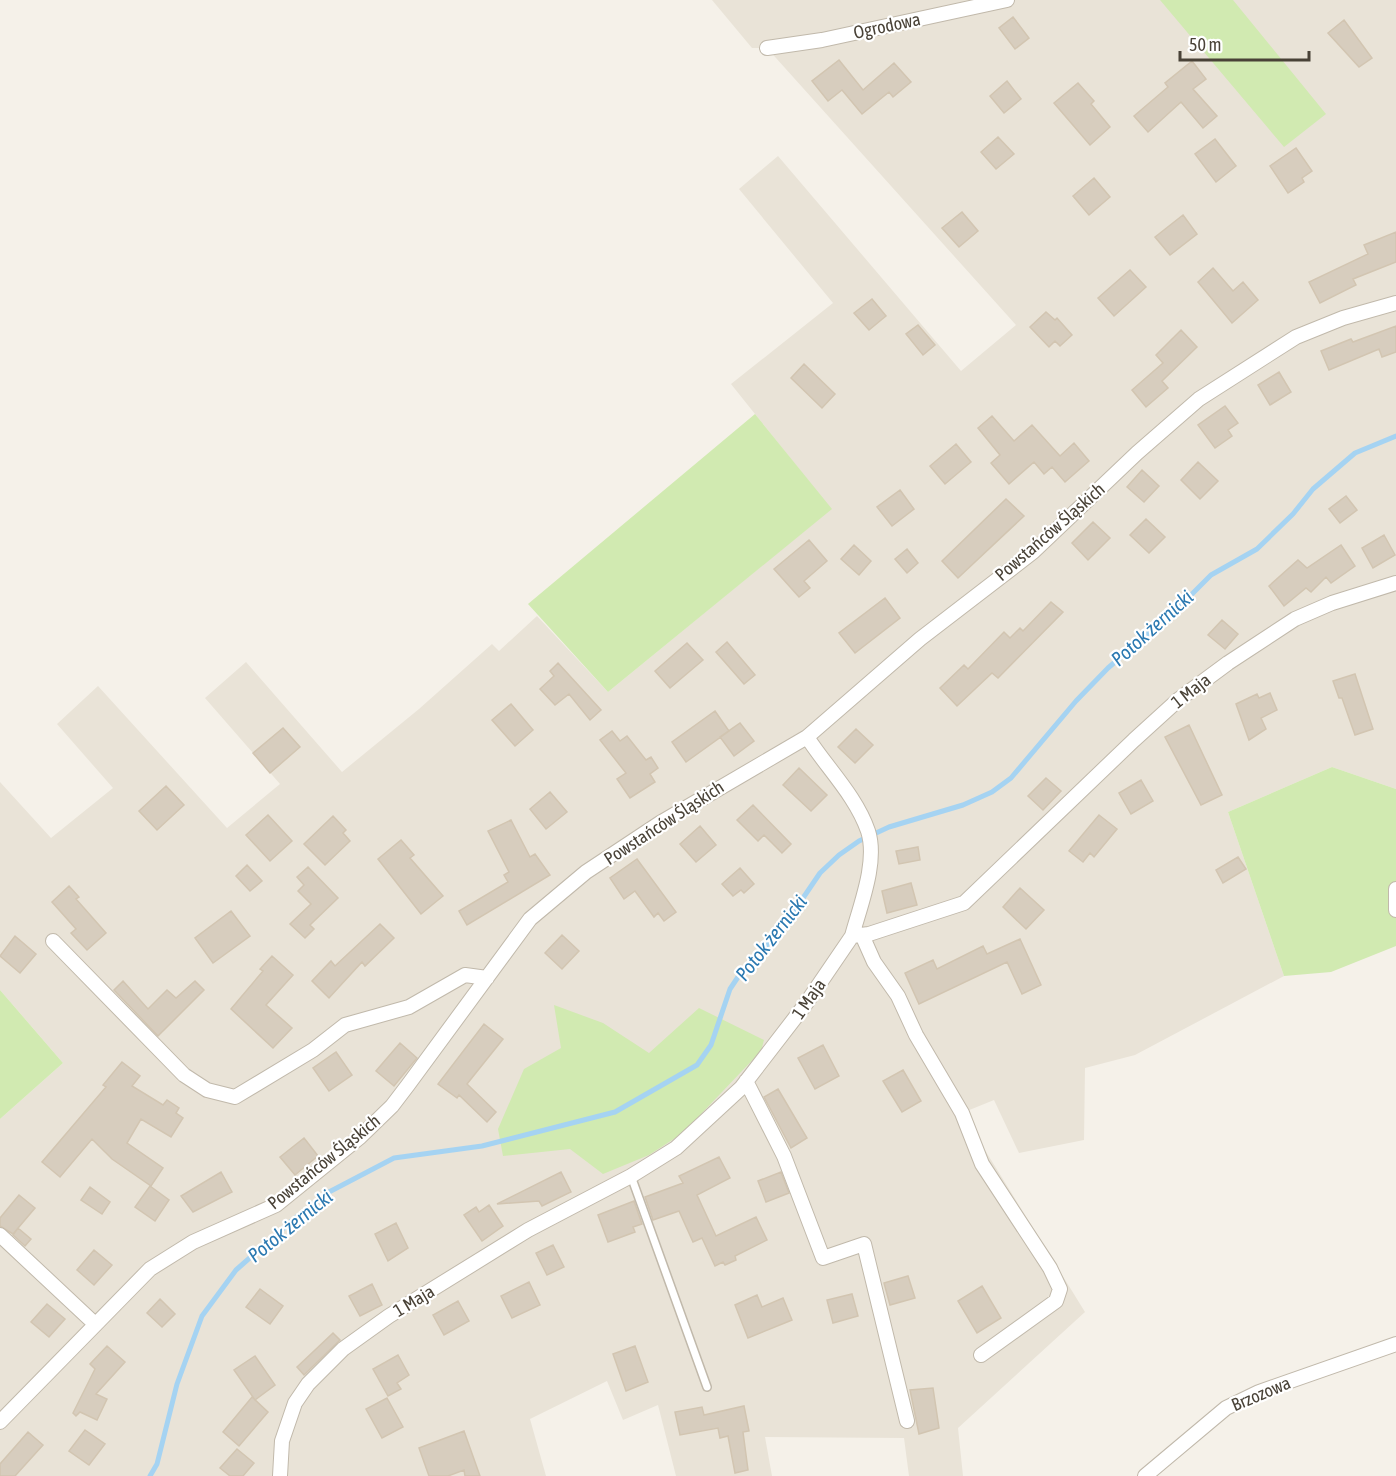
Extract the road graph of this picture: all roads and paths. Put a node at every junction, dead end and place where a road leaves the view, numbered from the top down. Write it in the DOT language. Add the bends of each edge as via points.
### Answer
graph roads {
  1 [pos="1007,0"];
  2 [pos="767,48"];
  3 [pos="1396,303"];
  4 [pos="1396,583"];
  5 [pos="807,737"];
  6 [pos="1396,888"];
  7 [pos="1396,910"];
  8 [pos="857,935"];
  9 [pos="53,941"];
  10 [pos="487,978"];
  11 [pos="746,1081"];
  12 [pos="631,1176"];
  13 [pos="0,1235"];
  14 [pos="95,1324"];
  15 [pos="1396,1344"];
  16 [pos="981,1355"];
  17 [pos="707,1387"];
  18 [pos="907,1421"];
  19 [pos="0,1422"];
  20 [pos="280,1476"];
  21 [pos="1145,1476"];
  1 -- 2 [label="street, Ogrodowa"];
  3 -- 5 [label="street, Powstańców Śląskich" via="1342,318 1296,337 1199,399 1033,552 920,639"];
  4 -- 8 [label="street, 1 Maja" via="1294,619 1178,700 964,903"];
  5 -- 8 [label="street" via="869,833 870,860"];
  5 -- 10 [label="street, Powstańców Śląskich" via="660,823 586,872 530,919"];
  6 -- 7 [label="street"];
  8 -- 11 [label="street, 1 Maja"];
  8 -- 16 [label="street" via="898,996 915,1035 962,1113 982,1164 1060,1289 1056,1301 1048,1308"];
  9 -- 10 [label="street" via="184,1074 207,1090 235,1097 345,1025 409,1007 465,975"];
  10 -- 14 [label="street, Powstańców Śląskich" via="392,1106 360,1137 276,1204 169,1255"];
  11 -- 12 [label="street, 1 Maja" via="676,1148"];
  11 -- 18 [label="street" via="784,1156 823,1258 864,1244"];
  12 -- 17 [label="lane"];
  12 -- 20 [label="street, 1 Maja" via="528,1230 380,1322 344,1349 308,1384 295,1403 282,1441"];
  13 -- 14 [label="street"];
  14 -- 19 [label="street, Powstańców Śląskich"];
  15 -- 21 [label="street, Brzozowa" via="1259,1392 1226,1408"];
}
